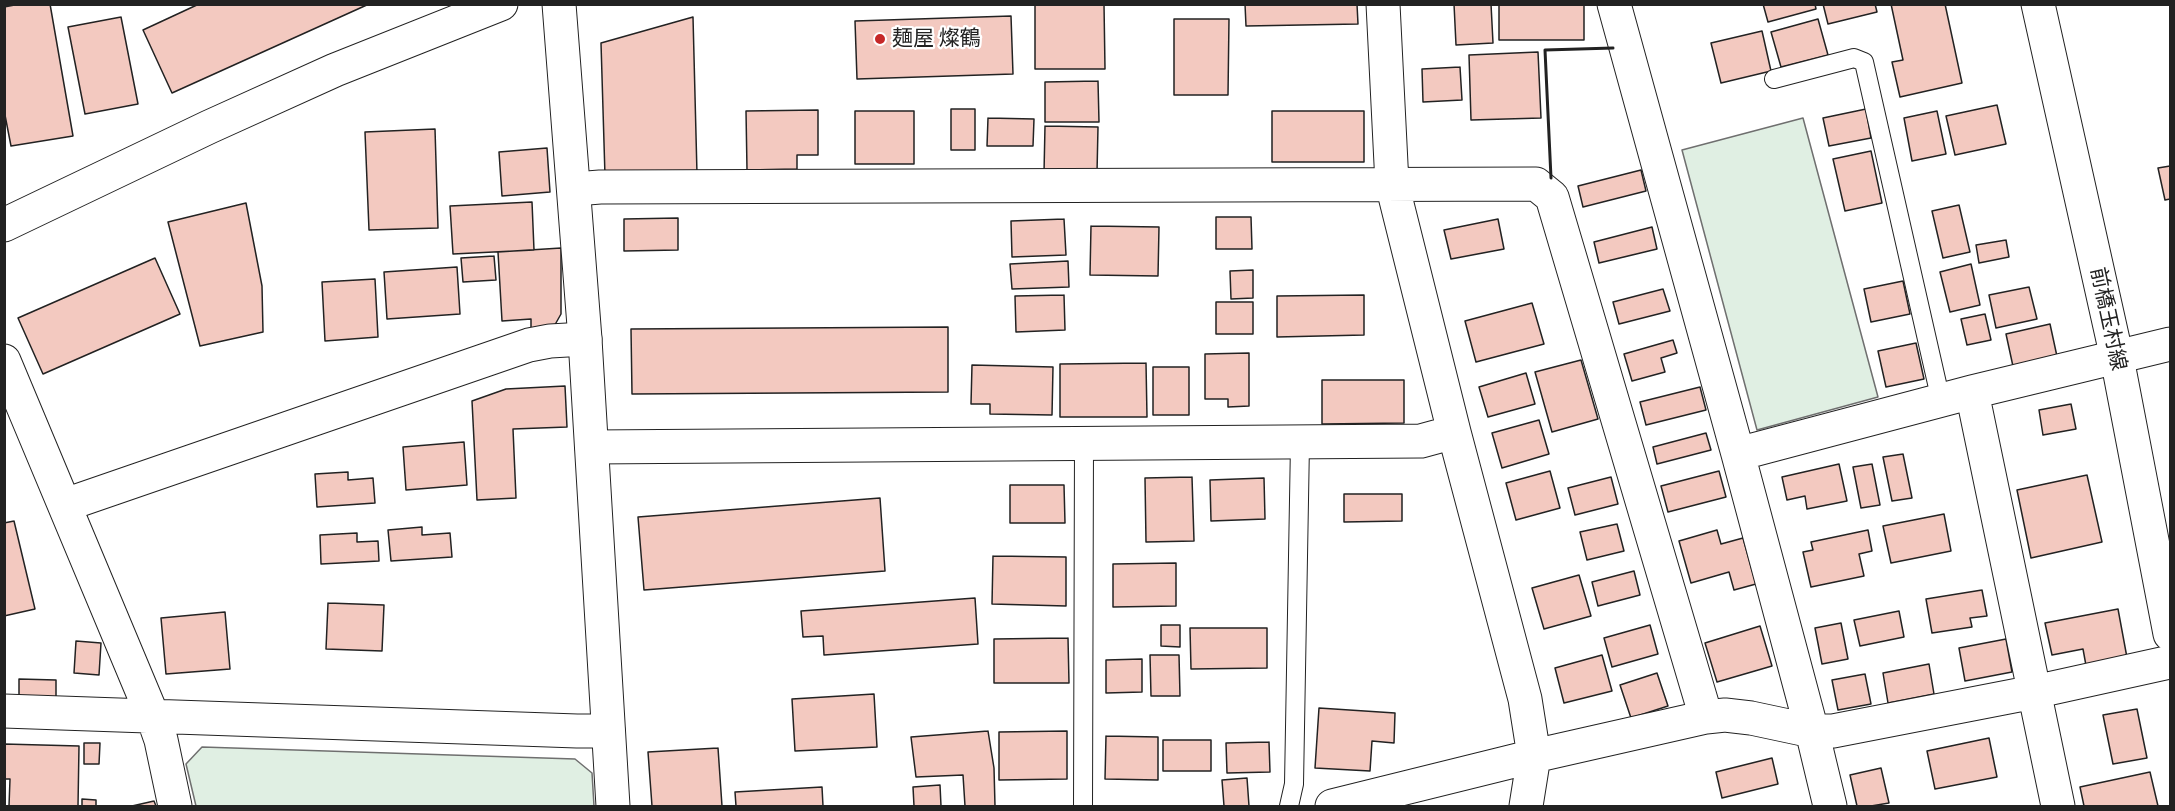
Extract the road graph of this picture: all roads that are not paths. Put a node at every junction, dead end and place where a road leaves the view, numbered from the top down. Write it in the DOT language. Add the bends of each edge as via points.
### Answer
graph roads {
  1 [pos="501,4"];
  2 [pos="559,4"];
  3 [pos="1383,4"];
  4 [pos="1614,4"];
  5 [pos="2038,4"];
  6 [pos="1774,80"];
  7 [pos="1392,184"];
  8 [pos="574,189"];
  9 [pos="4,225"];
  10 [pos="585,339"];
  11 [pos="2170,344"];
  12 [pos="2117,358"];
  13 [pos="4,362"];
  14 [pos="1956,396"];
  15 [pos="1454,432"];
  16 [pos="1084,443"];
  17 [pos="1300,443"];
  18 [pos="592,447"];
  19 [pos="1738,454"];
  20 [pos="65,505"];
  21 [pos="2170,634"];
  22 [pos="2170,662"];
  23 [pos="2034,692"];
  24 [pos="4,711"];
  25 [pos="153,717"];
  26 [pos="1706,717"];
  27 [pos="608,731"];
  28 [pos="1812,731"];
  29 [pos="1534,756"];
  30 [pos="175,807"];
  31 [pos="613,807"];
  32 [pos="1083,807"];
  33 [pos="1289,807"];
  34 [pos="1332,807"];
  35 [pos="1526,807"];
  36 [pos="1830,807"];
  37 [pos="2058,807"];
  1 -- 9 [label="street" via="335,70"];
  2 -- 8 [label="street"];
  3 -- 7 [label="street"];
  4 -- 19 [label="street"];
  5 -- 12 [label="street, 前橋玉村線"];
  6 -- 14 [label="lane" via="1854,58 1864,62"];
  7 -- 8 [label="street"];
  7 -- 15 [label="street"];
  7 -- 26 [label="street" via="1536,184 1552,197"];
  8 -- 10 [label="street"];
  10 -- 18 [label="street"];
  10 -- 20 [label="street" via="529,345"];
  11 -- 12 [label="street"];
  12 -- 14 [label="street"];
  12 -- 21 [label="street, 前橋玉村線"];
  13 -- 20 [label="street"];
  14 -- 19 [label="street"];
  14 -- 23 [label="street"];
  15 -- 17 [label="street" via="1421,441"];
  15 -- 29 [label="street" via="1525,699"];
  16 -- 17 [label="street"];
  16 -- 18 [label="street"];
  16 -- 32 [label="lane"];
  17 -- 33 [label="lane" via="1294,784"];
  18 -- 27 [label="street"];
  19 -- 28 [label="street"];
  20 -- 25 [label="street"];
  22 -- 23 [label="street"];
  23 -- 28 [label="street" via="1833,731"];
  23 -- 37 [label="street"];
  24 -- 25 [label="street"];
  25 -- 27 [label="street"];
  25 -- 30 [label="street"];
  26 -- 28 [label="street" via="1751,718"];
  26 -- 29 [label="street"];
  27 -- 31 [label="street"];
  28 -- 36 [label="street"];
  29 -- 34 [label="street"];
  29 -- 35 [label="street"];
}
